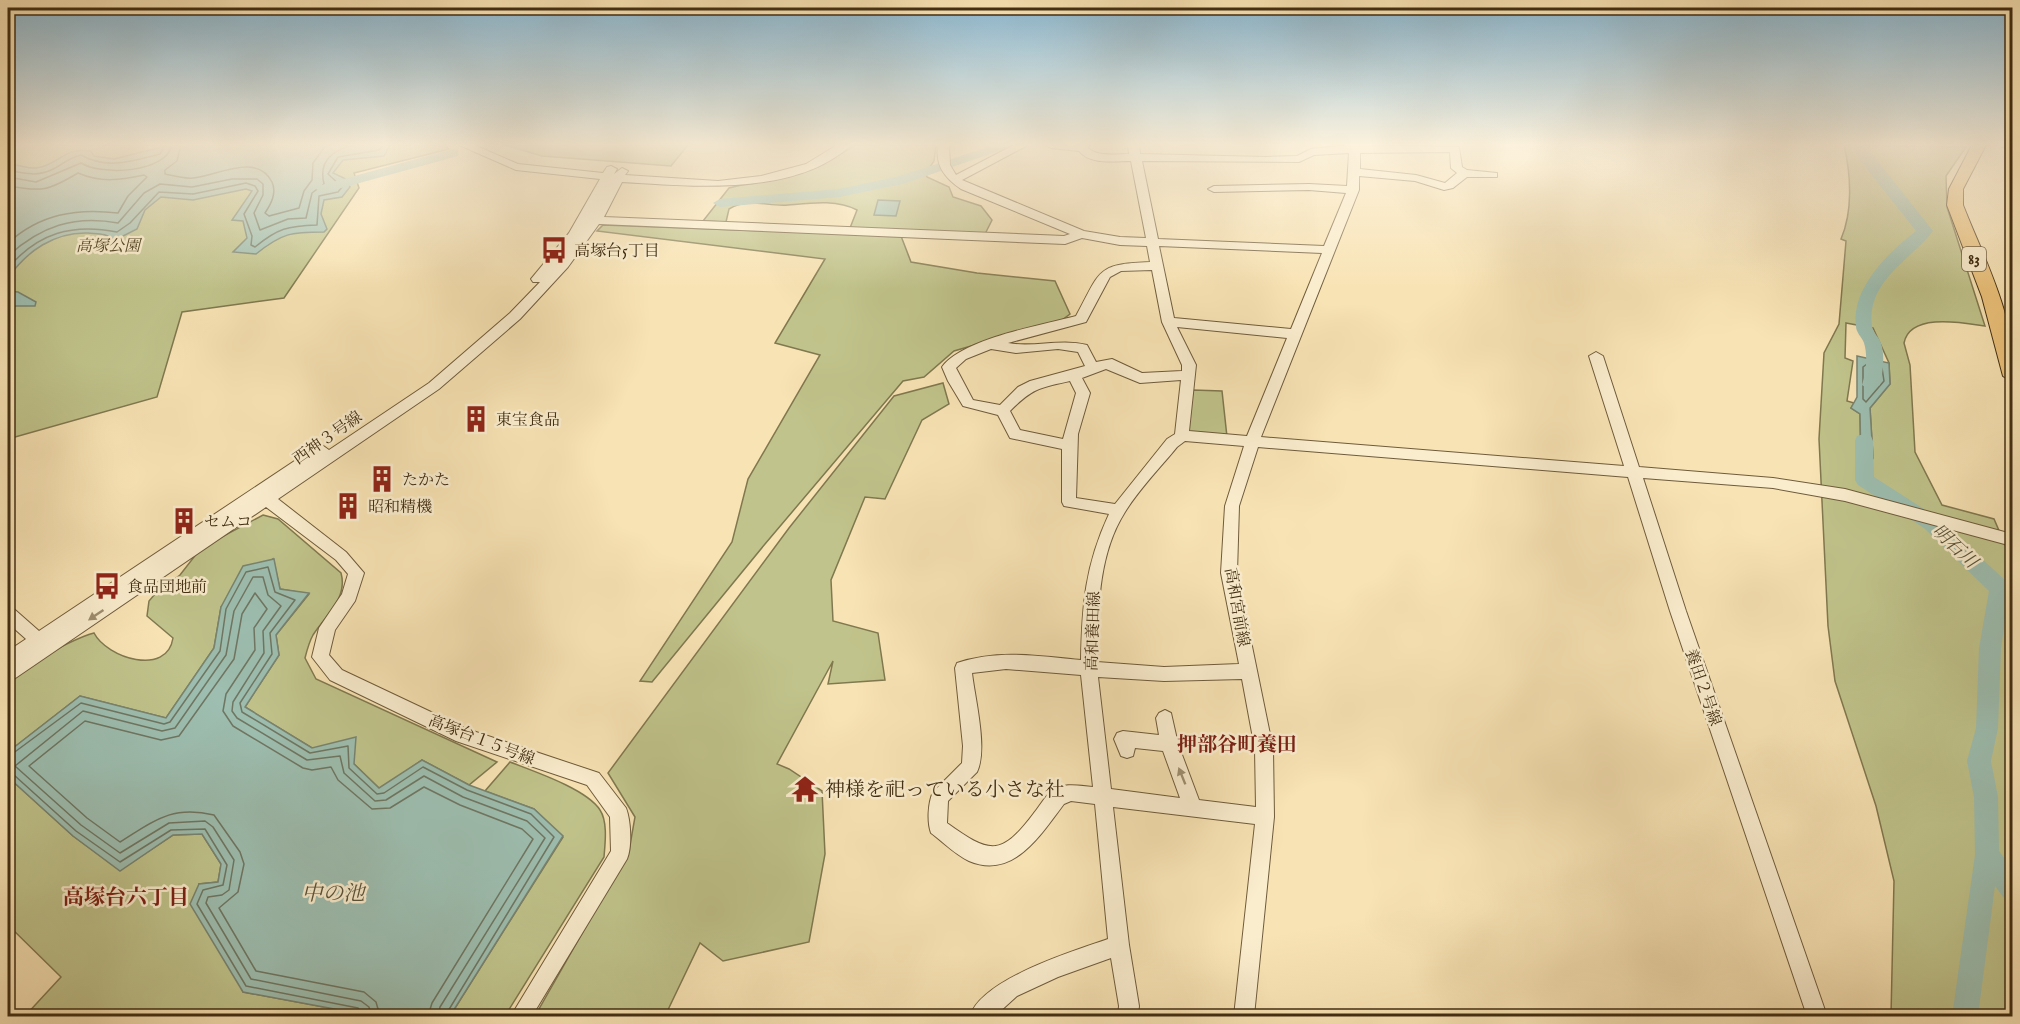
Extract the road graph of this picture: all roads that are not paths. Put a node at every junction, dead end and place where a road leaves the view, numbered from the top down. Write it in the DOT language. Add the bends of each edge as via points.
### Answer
graph roads {
  1 [pos="602,193"];
  2 [pos="607,193"];
  3 [pos="977,193"];
  4 [pos="1142,193"];
  5 [pos="1352,193"];
  6 [pos="1956,193"];
  7 [pos="596,220"];
  8 [pos="1081,234"];
  9 [pos="1152,243"];
  10 [pos="1328,250"];
  11 [pos="1157,266"];
  12 [pos="1168,322"];
  13 [pos="2005,332"];
  14 [pos="1294,334"];
  15 [pos="990,344"];
  16 [pos="1596,356"];
  17 [pos="1093,368"];
  18 [pos="1188,375"];
  19 [pos="1074,376"];
  20 [pos="2013,376"];
  21 [pos="1003,410"];
  22 [pos="1182,436"];
  23 [pos="1252,442"];
  24 [pos="1067,445"];
  25 [pos="1634,472"];
  26 [pos="268,500"];
  27 [pos="1118,510"];
  28 [pos="2013,540"];
  29 [pos="8,614"];
  30 [pos="42,643"];
  31 [pos="14,655"];
  32 [pos="1089,670"];
  33 [pos="1250,671"];
  34 [pos="8,674"];
  35 [pos="1165,718"];
  36 [pos="1096,736"];
  37 [pos="1169,744"];
  38 [pos="1103,798"];
  39 [pos="1193,809"];
  40 [pos="1265,817"];
  41 [pos="1119,945"];
  42 [pos="521,1017"];
  43 [pos="980,1017"];
  44 [pos="1128,1017"];
  45 [pos="1244,1017"];
  46 [pos="1817,1017"];
  1 -- 30 [label="street, 西神３号線" via="574,235 536,280 493,324 426,380"];
  2 -- 7 [label="street, 西神３号線"];
  3 -- 8 [label="street"];
  4 -- 9 [label="street"];
  5 -- 10 [label="street, 高和宮前線"];
  6 -- 13 [label="main road, 83" via="1955,205"];
  7 -- 8 [label="street" via="1065,240"];
  7 -- 26 [label="street, 西神３号線" via="564,264 515,316 434,386"];
  8 -- 9 [label="street"];
  9 -- 10 [label="street"];
  9 -- 11 [label="street"];
  10 -- 14 [label="street, 高和宮前線"];
  11 -- 12 [label="street"];
  11 -- 15 [label="street" via="1119,267 1106,275 1081,319"];
  12 -- 14 [label="street"];
  12 -- 18 [label="street" via="1189,365"];
  13 -- 20 [label="main road, 83"];
  14 -- 23 [label="street, 高和宮前線"];
  15 -- 17 [label="street" via="1016,349 1058,345 1082,348"];
  15 -- 21 [label="street" via="952,362 951,378 968,404"];
  16 -- 25 [label="street, 養田２号線"];
  17 -- 18 [label="street" via="1112,364 1140,378"];
  17 -- 19 [label="street"];
  18 -- 22 [label="street"];
  19 -- 21 [label="street" via="1035,384"];
  19 -- 24 [label="street" via="1083,393"];
  21 -- 24 [label="street" via="1015,434"];
  22 -- 23 [label="street"];
  22 -- 27 [label="street, 高和養田線"];
  23 -- 25 [label="street"];
  23 -- 33 [label="street, 高和宮前線" via="1232,506 1229,573"];
  24 -- 27 [label="street" via="1069,502"];
  25 -- 28 [label="street" via="1773,483 1845,495"];
  25 -- 46 [label="street, 養田２号線"];
  26 -- 30 [label="street, 西神３号線, one-way"];
  26 -- 42 [label="street, 高塚台１５号線" via="357,573 349,596 327,628 320,657 336,675 462,735 593,779 619,814 620,853"];
  27 -- 32 [label="street, 高和養田線" via="1103,543 1090,603"];
  29 -- 30 [label="street"];
  30 -- 31 [label="street, 西神３号線"];
  31 -- 34 [label="street, 西神３号線"];
  32 -- 33 [label="street" via="1152,674"];
  32 -- 36 [label="street, 高和養田線"];
  32 -- 38 [label="street" via="1007,661 963,668 971,766 939,798 938,827 973,853 997,856 1027,838 1058,797 1071,793"];
  33 -- 40 [label="street, 高和宮前線" via="1264,749"];
  35 -- 37 [label="street"];
  36 -- 37 [label="street" via="1125,744"];
  36 -- 38 [label="street, 高和養田線"];
  39 -- 37 [label="street, one-way"];
  38 -- 39 [label="street"];
  38 -- 41 [label="street, 高和養田線"];
  39 -- 40 [label="street"];
  40 -- 45 [label="street, 高和宮前線"];
  41 -- 43 [label="street" via="1054,968 1010,989"];
  41 -- 44 [label="street, 高和養田線"];
}
